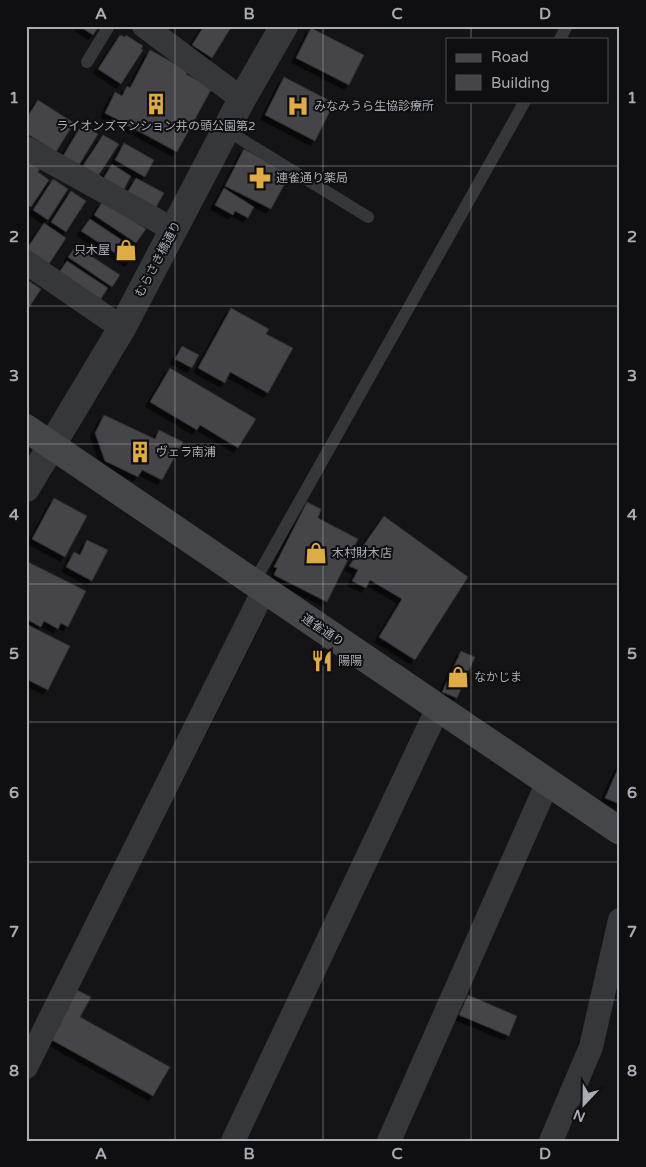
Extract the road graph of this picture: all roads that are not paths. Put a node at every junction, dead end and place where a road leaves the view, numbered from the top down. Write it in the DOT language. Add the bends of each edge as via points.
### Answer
graph roads {
  1 [pos="109,26"];
  2 [pos="144,26"];
  3 [pos="284,26"];
  4 [pos="567,26"];
  5 [pos="561,38"];
  6 [pos="87,62"];
  7 [pos="242,99"];
  8 [pos="524,102"];
  9 [pos="226,130"];
  10 [pos="26,148"];
  11 [pos="368,217"];
  12 [pos="174,230"];
  13 [pos="26,262"];
  14 [pos="122,328"];
  15 [pos="26,428"];
  16 [pos="52,446"];
  17 [pos="26,488"];
  18 [pos="259,587"];
  19 [pos="438,708"];
  20 [pos="547,784"];
  21 [pos="620,832"];
  22 [pos="620,920"];
  23 [pos="26,1067"];
  24 [pos="233,1141"];
  25 [pos="389,1141"];
  26 [pos="551,1141"];
  1 -- 6 [label="lane"];
  2 -- 7 [label="street"];
  3 -- 7 [label="street, むらさき橋通り"];
  4 -- 5 [label="lane"];
  7 -- 9 [label="street, むらさき橋通り"];
  8 -- 18 [label="lane"];
  9 -- 11 [label="lane"];
  9 -- 12 [label="street, むらさき橋通り"];
  10 -- 12 [label="street"];
  12 -- 14 [label="street, むらさき橋通り"];
  13 -- 14 [label="street"];
  14 -- 16 [label="street, むらさき橋通り"];
  15 -- 16 [label="main road, 連雀通り"];
  16 -- 17 [label="street, むらさき橋通り"];
  16 -- 18 [label="main road, 連雀通り"];
  18 -- 19 [label="main road, 連雀通り"];
  18 -- 23 [label="street"];
  19 -- 20 [label="main road, 連雀通り"];
  19 -- 24 [label="street"];
  20 -- 21 [label="main road, 連雀通り"];
  20 -- 25 [label="street"];
  22 -- 26 [label="street" via="591,1047"];
}
